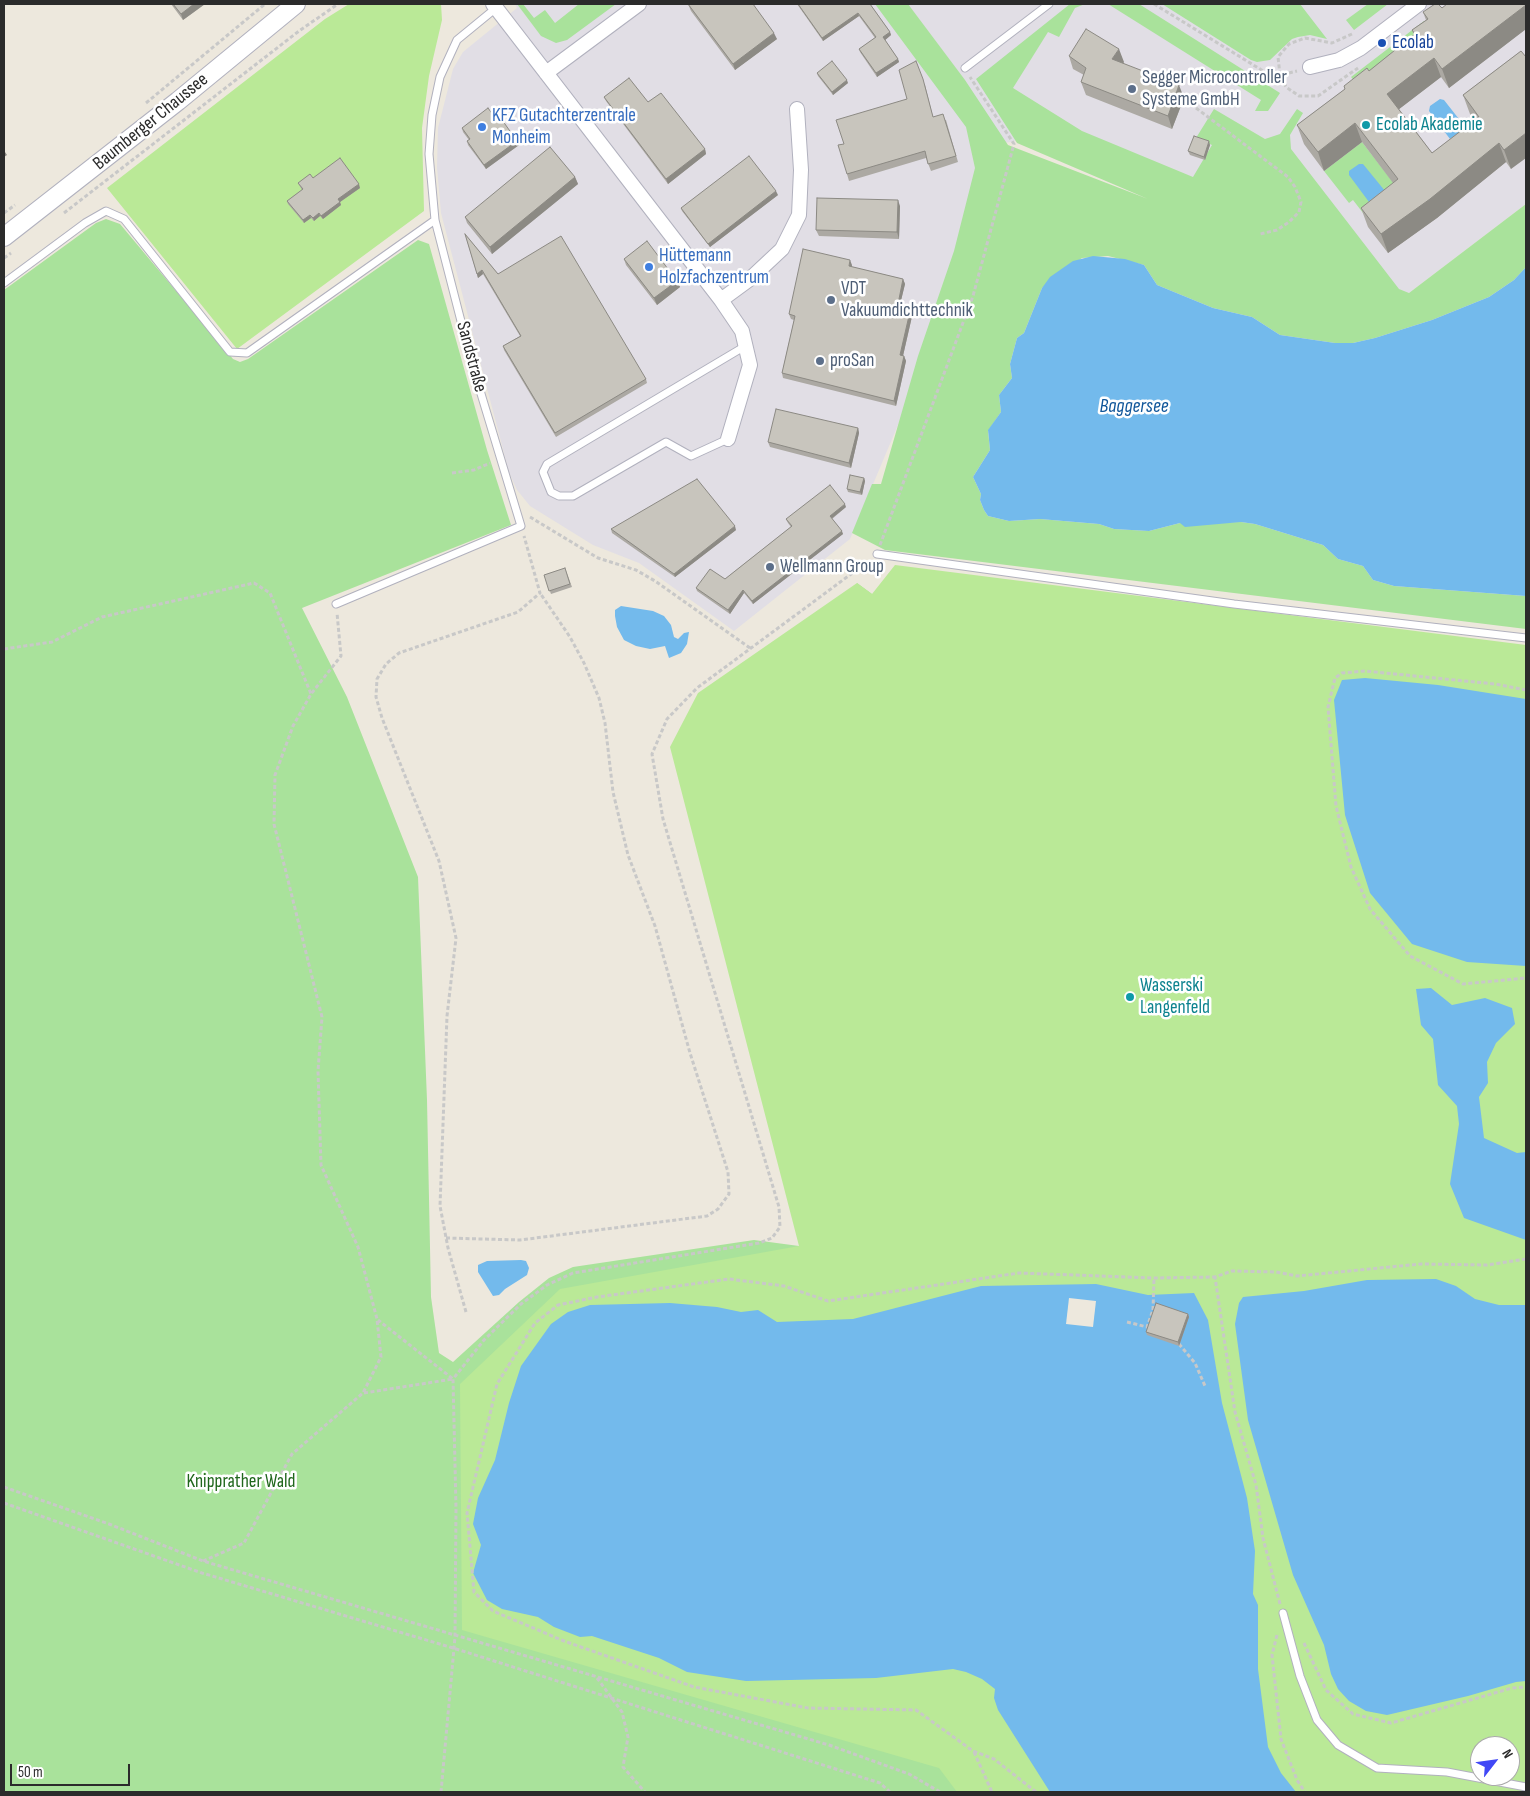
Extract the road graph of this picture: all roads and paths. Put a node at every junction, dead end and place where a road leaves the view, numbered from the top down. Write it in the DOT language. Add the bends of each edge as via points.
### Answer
graph roads {
  1 [pos="265,4"];
  2 [pos="296,4"];
  3 [pos="338,4"];
  4 [pos="640,4"];
  5 [pos="1050,4"];
  6 [pos="1154,4"];
  7 [pos="1419,4"];
  8 [pos="495,6"];
  9 [pos="1310,67"];
  10 [pos="965,68"];
  11 [pos="546,73"];
  12 [pos="140,108"];
  13 [pos="1196,108"];
  14 [pos="797,109"];
  15 [pos="19,202"];
  16 [pos="4,214"];
  17 [pos="59,217"];
  18 [pos="435,220"];
  19 [pos="1260,234"];
  20 [pos="4,237"];
  21 [pos="12,252"];
  22 [pos="4,258"];
  23 [pos="4,283"];
  24 [pos="721,300"];
  25 [pos="747,345"];
  26 [pos="728,438"];
  27 [pos="500,460"];
  28 [pos="452,473"];
  29 [pos="514,508"];
  30 [pos="521,526"];
  31 [pos="877,554"];
  32 [pos="540,593"];
  33 [pos="336,604"];
  34 [pos="1526,638"];
  35 [pos="750,648"];
  36 [pos="4,649"];
  37 [pos="1526,690"];
  38 [pos="311,694"];
  39 [pos="1526,978"];
  40 [pos="446,1238"];
  41 [pos="1526,1259"];
  42 [pos="1215,1277"];
  43 [pos="1154,1278"];
  44 [pos="466,1312"];
  45 [pos="377,1319"];
  46 [pos="1126,1322"];
  47 [pos="1180,1344"];
  48 [pos="453,1379"];
  49 [pos="1205,1386"];
  50 [pos="363,1393"];
  51 [pos="4,1486"];
  52 [pos="4,1503"];
  53 [pos="203,1562"];
  54 [pos="1283,1613"];
  55 [pos="455,1637"];
  56 [pos="1302,1639"];
  57 [pos="453,1648"];
  58 [pos="596,1678"];
  59 [pos="1526,1687"];
  60 [pos="613,1700"];
  61 [pos="973,1751"];
  62 [pos="1526,1787"];
  63 [pos="441,1792"];
  64 [pos="645,1792"];
  65 [pos="890,1792"];
  66 [pos="940,1792"];
  67 [pos="992,1792"];
  68 [pos="1036,1792"];
  69 [pos="1305,1792"];
  1 -- 12 [label="path"];
  2 -- 20 [label="street, Baumberger Chaussee" via="178,102"];
  3 -- 17 [label="path"];
  4 -- 11 [label="street"];
  5 -- 10 [label="lane"];
  6 -- 9 [label="path" via="1273,77"];
  7 -- 9 [label="street" via="1361,48 1339,60"];
  8 -- 11 [label="street"];
  8 -- 18 [label="lane, Sandstraße" via="457,40 440,77 432,115 429,154"];
  10 -- 31 [label="path" via="1014,144 973,296"];
  11 -- 24 [label="street"];
  13 -- 19 [label="path" via="1288,177 1295,187 1301,202 1299,212 1276,230"];
  14 -- 24 [label="street" via="801,170 799,215 782,249"];
  15 -- 16 [label="path"];
  18 -- 23 [label="lane" via="247,353 230,352 124,219 106,211"];
  18 -- 27 [label="lane, Sandstraße"];
  21 -- 22 [label="path"];
  24 -- 25 [label="street" via="742,331"];
  25 -- 26 [label="street" via="750,364"];
  25 -- 26 [label="lane" via="546,464 543,472 551,492 558,496 573,496 666,442 691,456"];
  27 -- 28 [label="path" via="474,470"];
  27 -- 29 [label="lane, Sandstraße"];
  29 -- 30 [label="lane, Sandstraße"];
  29 -- 35 [label="path" via="598,558 636,570 655,581"];
  30 -- 32 [label="path"];
  30 -- 33 [label="lane"];
  31 -- 34 [label="lane" via="1234,604"];
  31 -- 35 [label="path"];
  32 -- 40 [label="path" via="518,612 399,653 386,664 377,679 376,697 382,718 438,861 456,938 447,1016 440,1206"];
  32 -- 40 [label="path" via="570,637 599,698 613,792 628,855 655,926 690,1053 728,1172 729,1194 718,1209 707,1216 520,1240"];
  33 -- 38 [label="path" via="341,656"];
  35 -- 48 [label="path" via="697,688 667,719 652,754 663,819 779,1207 780,1227 772,1238 759,1243 573,1273 547,1285 521,1304 484,1340"];
  36 -- 38 [label="path" via="52,642 102,617 254,583 270,592"];
  37 -- 39 [label="path" via="1365,670 1342,673 1335,678 1328,707 1336,806 1351,867 1370,909 1410,956 1463,984"];
  38 -- 45 [label="path" via="293,726 275,775 274,824 322,1016 318,1071 321,1165 358,1247"];
  40 -- 44 [label="path"];
  41 -- 42 [label="path" via="1487,1265 1421,1264 1296,1276 1232,1271"];
  42 -- 43 [label="path"];
  42 -- 54 [label="path" via="1235,1412 1256,1485 1263,1538"];
  43 -- 46 [label="path" via="1154,1310 1147,1327"];
  43 -- 61 [label="path" via="1019,1273 828,1301 784,1286 729,1279 581,1300 558,1305 535,1323 497,1384 467,1514 474,1592 493,1611 564,1641 694,1687 808,1708 916,1710"];
  45 -- 48 [label="path"];
  45 -- 50 [label="path" via="381,1357"];
  47 -- 49 [label="path" via="1195,1363"];
  48 -- 50 [label="path"];
  48 -- 55 [label="path"];
  50 -- 53 [label="path" via="292,1454 244,1544"];
  51 -- 53 [label="path"];
  52 -- 57 [label="path" via="202,1573"];
  53 -- 55 [label="path"];
  54 -- 62 [label="lane" via="1300,1676 1317,1720 1338,1745 1377,1768 1447,1772"];
  54 -- 69 [label="path" via="1272,1656 1281,1740"];
  55 -- 57 [label="path"];
  55 -- 58 [label="path"];
  56 -- 59 [label="path" via="1326,1690 1353,1714 1390,1723 1512,1688"];
  57 -- 60 [label="path"];
  57 -- 63 [label="path"];
  58 -- 60 [label="path"];
  58 -- 66 [label="path" via="829,1746 909,1774"];
  60 -- 64 [label="path" via="622,1712 628,1736 623,1767"];
  60 -- 65 [label="path" via="880,1783"];
  61 -- 67 [label="path"];
  61 -- 68 [label="path" via="994,1759"];
}
